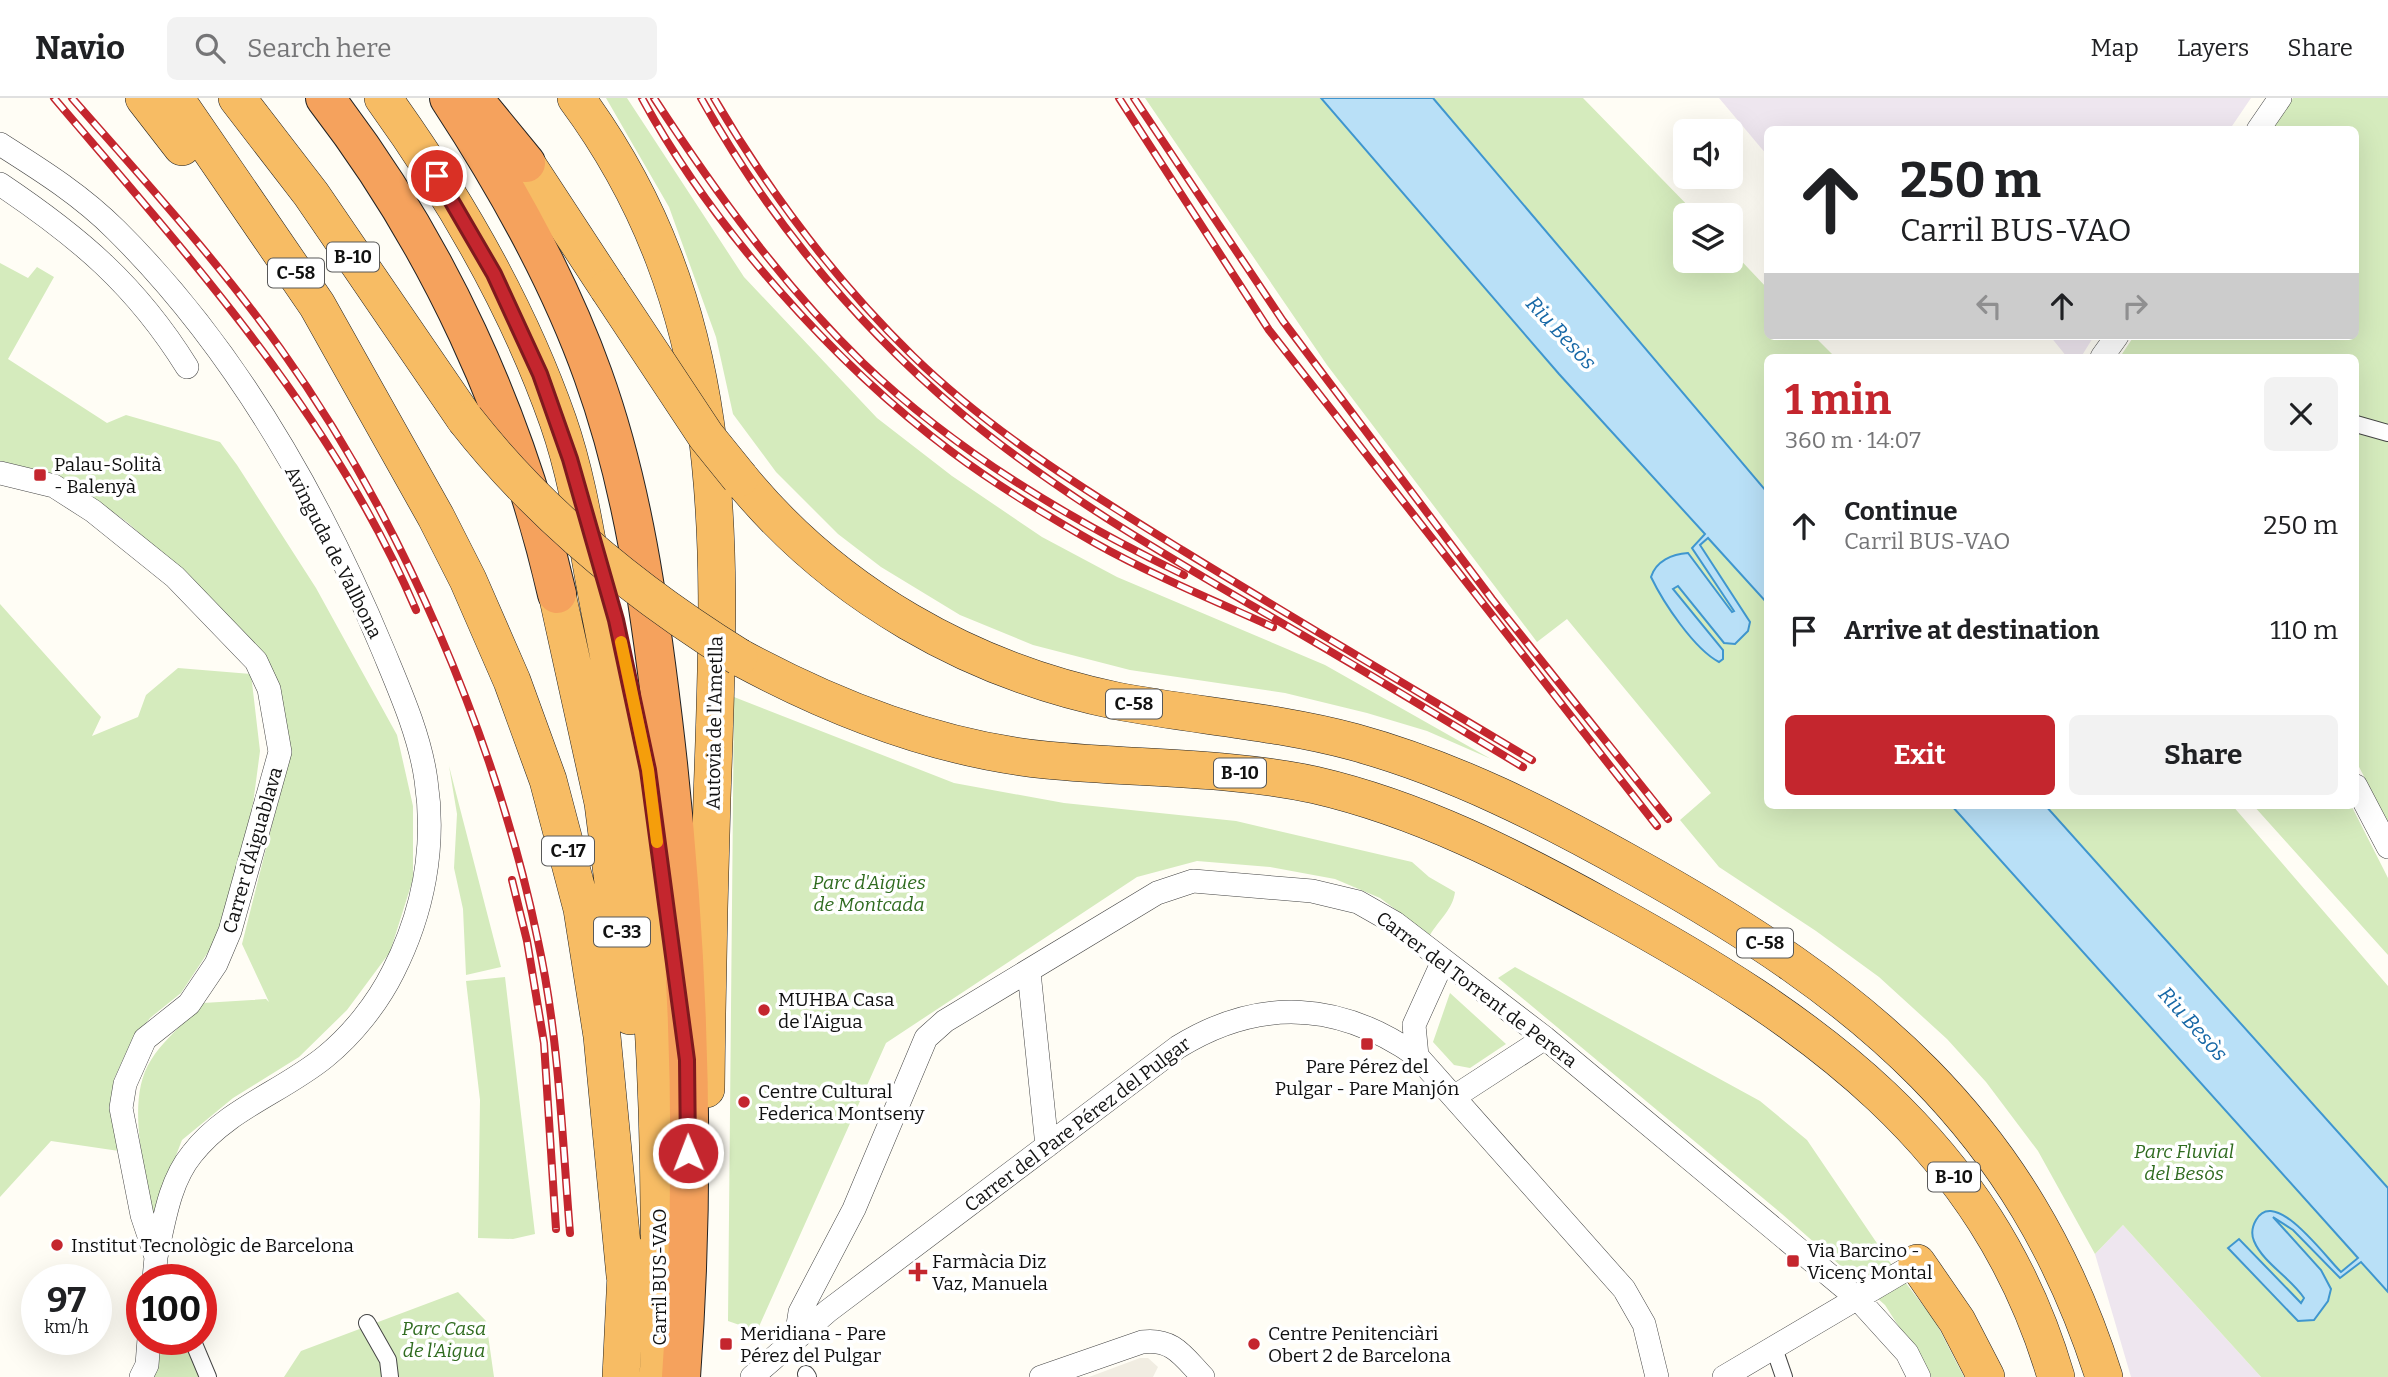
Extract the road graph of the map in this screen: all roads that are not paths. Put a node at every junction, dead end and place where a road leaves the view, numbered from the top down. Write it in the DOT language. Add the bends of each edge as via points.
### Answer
graph roads {
  1 [pos="144,98"];
  2 [pos="175,98"];
  3 [pos="237,98"];
  4 [pos="325,98"];
  5 [pos="383,98"];
  6 [pos="424,98"];
  7 [pos="449,98"];
  8 [pos="473,98"];
  9 [pos="486,98"];
  10 [pos="576,98"];
  11 [pos="2280,98"];
  12 [pos="2261,126"];
  13 [pos="0,144"];
  14 [pos="526,163"];
  15 [pos="0,184"];
  16 [pos="187,367"];
  17 [pos="2359,425"];
  18 [pos="2388,433"];
  19 [pos="401,458"];
  20 [pos="570,459"];
  21 [pos="1,474"];
  22 [pos="557,594"];
  23 [pos="653,641"];
  24 [pos="2359,792"];
  25 [pos="2388,847"];
  26 [pos="1443,961"];
  27 [pos="1028,972"];
  28 [pos="1792,1022"];
  29 [pos="1545,1038"];
  30 [pos="1417,1056"];
  31 [pos="687,1060"];
  32 [pos="1454,1097"];
  33 [pos="1047,1146"];
  34 [pos="1917,1263"];
  35 [pos="161,1264"];
  36 [pos="165,1264"];
  37 [pos="625,1276"];
  38 [pos="809,1297"];
  39 [pos="1858,1299"];
  40 [pos="828,1311"];
  41 [pos="366,1323"];
  42 [pos="796,1338"];
  43 [pos="1774,1348"];
  44 [pos="147,1355"];
  45 [pos="199,1355"];
  46 [pos="1185,1366"];
  47 [pos="687,1369"];
  48 [pos="141,1377"];
  49 [pos="208,1377"];
  50 [pos="390,1377"];
  51 [pos="621,1377"];
  52 [pos="658,1377"];
  53 [pos="752,1377"];
  54 [pos="1041,1377"];
  55 [pos="1657,1377"];
  56 [pos="1724,1377"];
  57 [pos="1784,1377"];
  58 [pos="1919,1377"];
  59 [pos="1986,1377"];
  60 [pos="2030,1377"];
  61 [pos="2056,1377"];
  62 [pos="2104,1377"];
  1 -- 19 [label="highway, C-17"];
  2 -- 19 [label="highway, C-58" via="317,305"];
  3 -- 28 [label="highway, B-10, bridge" via="311,194 465,419 515,480 577,538 661,605 739,657 818,697 897,728 974,748 1049,760 1240,773 1362,798 1444,827 1530,866 1693,956"];
  4 -- 22 [label="highway, C-33" via="414,229 465,328 506,426"];
  5 -- 20 [label="highway, Carril BUS-VAO" via="424,156 494,274 540,374"];
  6 -- 23 [label="highway" via="504,220 576,368 620,504"];
  7 -- 23 [label="highway" via="527,227 594,377 631,508"];
  8 -- 14 [label="highway, C-58"];
  9 -- 14 [label="highway"];
  10 -- 47 [label="highway, Autovia de l'Ametlla" via="628,179 671,276 692,342 715,494 717,684"];
  11 -- 12 [label="street"];
  13 -- 36 [label="street, Avinguda de Vallbona" via="63,184 116,230 189,312 251,399 311,497 360,593 397,682 426,778 425,891 393,974 377,1000 331,1052 248,1104 191,1154 169,1201"];
  14 -- 62 [label="highway, C-58, bridge" via="678,396 740,478 827,566 907,621 992,664 1101,697 1306,731 1408,759 1575,834 1752,935 1829,989 1887,1036 1970,1121 2011,1178 2076,1297"];
  15 -- 16 [label="street" via="115,272"];
  17 -- 18 [label="street"];
  19 -- 37 [label="highway, C-17" via="436,517 495,639 536,745 566,843 582,909 602,1036"];
  20 -- 31 [label="highway" via="616,620 643,745"];
  20 -- 52 [label="highway, Carril BUS-VAO" via="622,728 650,947 660,1111"];
  21 -- 35 [label="street, Carrer d'Aiguablava" via="54,486 176,577 256,661 269,689 279,752 230,931 216,964 189,1004 145,1039 125,1084 121,1108 142,1215"];
  22 -- 37 [label="highway, C-33" via="603,803 629,991 637,1138"];
  23 -- 31 [label="highway" via="680,883"];
  24 -- 25 [label="street"];
  26 -- 27 [label="street, Carrer del Torrent de Perera" via="1376,911 1338,895 1193,881 1157,893"];
  26 -- 29 [label="street, Carrer del Torrent de Perera"];
  26 -- 30 [label="street" via="1414,1025"];
  27 -- 33 [label="street"];
  27 -- 38 [label="street, Carrer del Torrent de Perera" via="926,1038 854,1209"];
  28 -- 60 [label="highway" via="1846,1093 1946,1206 1986,1273"];
  28 -- 61 [label="highway, B-10" via="1882,1094 1954,1176 2010,1266"];
  29 -- 32 [label="street"];
  29 -- 39 [label="street, Carrer del Torrent de Perera"];
  30 -- 32 [label="street, Carrer del Pare Pérez del Pulgar"];
  30 -- 33 [label="street, Carrer del Pare Pérez del Pulgar" via="1396,1041 1348,1020 1303,1012 1253,1014 1223,1022 1178,1047"];
  31 -- 47 [label="highway"];
  32 -- 55 [label="street, Carrer del Pare Pérez del Pulgar" via="1624,1289 1644,1324"];
  33 -- 40 [label="street, Carrer del Pare Pérez del Pulgar"];
  34 -- 39 [label="street"];
  34 -- 59 [label="highway" via="1957,1321"];
  37 -- 51 [label="highway"];
  38 -- 40 [label="street"];
  38 -- 42 [label="street, Carrer del Torrent de Perera" via="800,1312"];
  39 -- 43 [label="street"];
  39 -- 58 [label="street, Carrer del Torrent de Perera" via="1907,1353"];
  40 -- 42 [label="street, Carrer del Pare Pérez del Pulgar"];
  41 -- 50 [label="street" via="388,1360"];
  42 -- 53 [label="street, Carrer del Pare Pérez del Pulgar"];
  43 -- 56 [label="street"];
  43 -- 57 [label="street"];
  44 -- 48 [label="street"];
  45 -- 49 [label="street"];
  46 -- 54 [label="street" via="1158,1340"];
}
